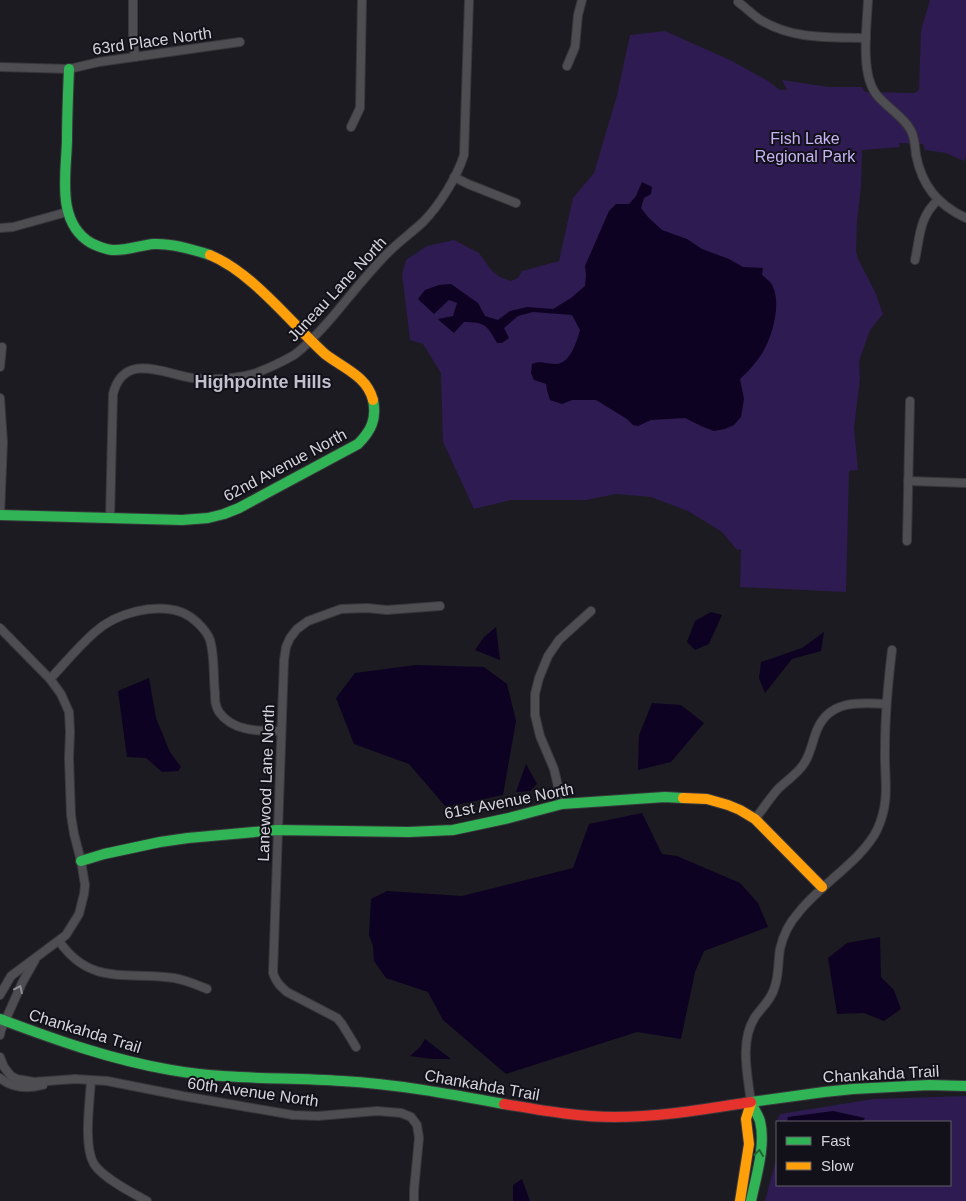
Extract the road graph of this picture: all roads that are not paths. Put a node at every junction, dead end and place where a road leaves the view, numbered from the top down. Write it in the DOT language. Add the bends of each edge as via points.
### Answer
graph roads {
  1 [pos="133,0"];
  2 [pos="362,0"];
  3 [pos="469,0"];
  4 [pos="582,0"];
  5 [pos="868,0"];
  6 [pos="738,2"];
  7 [pos="866,38"];
  8 [pos="240,42"];
  9 [pos="135,57"];
  10 [pos="567,66"];
  11 [pos="0,67"];
  12 [pos="69,69"];
  13 [pos="351,127"];
  14 [pos="454,177"];
  15 [pos="938,200"];
  16 [pos="516,203"];
  17 [pos="67,212"];
  18 [pos="966,218"];
  19 [pos="0,228"];
  20 [pos="914,260"];
  21 [pos="311,340"];
  22 [pos="2,347"];
  23 [pos="0,367"];
  24 [pos="0,398"];
  25 [pos="910,401"];
  26 [pos="908,481"];
  27 [pos="966,483"];
  28 [pos="0,515"];
  29 [pos="110,518"];
  30 [pos="907,541"];
  31 [pos="440,606"];
  32 [pos="591,611"];
  33 [pos="0,628"];
  34 [pos="892,650"];
  35 [pos="50,678"];
  36 [pos="886,704"];
  37 [pos="282,731"];
  38 [pos="562,804"];
  39 [pos="755,819"];
  40 [pos="278,830"];
  41 [pos="81,861"];
  42 [pos="822,888"];
  43 [pos="59,941"];
  44 [pos="36,958"];
  45 [pos="207,989"];
  46 [pos="0,995"];
  47 [pos="2,1020"];
  48 [pos="0,1035"];
  49 [pos="356,1047"];
  50 [pos="0,1057"];
  51 [pos="0,1078"];
  52 [pos="59,1080"];
  53 [pos="91,1080"];
  54 [pos="966,1086"];
  55 [pos="751,1103"];
  56 [pos="147,1201"];
  57 [pos="414,1201"];
  58 [pos="740,1201"];
  59 [pos="751,1201"];
  1 -- 9 [label="street"];
  2 -- 13 [label="street" via="360,108"];
  3 -- 14 [label="street, Juneau Lane North" via="465,146"];
  4 -- 10 [label="street" via="575,47"];
  5 -- 7 [label="street"];
  6 -- 7 [label="street" via="758,19 788,32 805,36"];
  7 -- 15 [label="street" via="870,84 911,130 920,172"];
  8 -- 9 [label="street, 63rd Place North"];
  9 -- 12 [label="street, 63rd Place North"];
  11 -- 12 [label="street, 63rd Place North"];
  12 -- 17 [label="street"];
  14 -- 16 [label="street"];
  14 -- 21 [label="street, Juneau Lane North" via="422,223 382,258"];
  15 -- 18 [label="street"];
  15 -- 20 [label="street" via="925,214"];
  17 -- 19 [label="street"];
  17 -- 21 [label="street, 62nd Avenue North" via="79,233 101,247 113,250 157,244 198,250 218,258 252,283"];
  21 -- 29 [label="street, Juneau Lane North" via="275,365 233,378 191,378 148,369 132,369 125,373 113,394"];
  21 -- 29 [label="street, 62nd Avenue North" via="368,388 373,398 374,421 362,441 233,512 200,520"];
  22 -- 23 [label="street"];
  24 -- 28 [label="street"];
  25 -- 26 [label="street"];
  26 -- 27 [label="street"];
  26 -- 30 [label="street"];
  28 -- 29 [label="street, 62nd Avenue North"];
  31 -- 37 [label="street, Lanewood Lane North" via="341,609 308,621 297,629 286,647 284,660"];
  32 -- 38 [label="street" via="559,640 548,656 535,694 535,716 554,769"];
  33 -- 35 [label="street"];
  34 -- 36 [label="street"];
  35 -- 37 [label="street" via="109,622 151,608 173,609 192,618 210,639 215,705 220,713 237,727"];
  35 -- 41 [label="street" via="69,712 71,815"];
  36 -- 39 [label="street" via="850,703 836,708 822,720 803,766 778,789"];
  36 -- 42 [label="street" via="886,799 881,818 865,847"];
  37 -- 40 [label="street, Lanewood Lane North"];
  38 -- 39 [label="street, 61st Avenue North" via="665,797 707,799 740,810"];
  38 -- 40 [label="street, 61st Avenue North" via="453,830"];
  39 -- 42 [label="street, 61st Avenue North"];
  40 -- 41 [label="street, 61st Avenue North" via="160,842"];
  40 -- 49 [label="street, Lanewood Lane North" via="273,973 287,992 337,1018"];
  41 -- 43 [label="street" via="85,885 82,904 76,919"];
  42 -- 55 [label="street" via="788,927 780,948 771,997 754,1018 748,1033 746,1048"];
  43 -- 44 [label="street"];
  43 -- 45 [label="street" via="73,958 103,974 176,978"];
  44 -- 46 [label="street" via="11,976"];
  47 -- 44 [label="street, one-way"];
  47 -- 48 [label="street"];
  47 -- 55 [label="street, Chankahda Trail" via="90,1052 162,1070 198,1074 367,1082 576,1115 613,1117"];
  50 -- 52 [label="street" via="7,1072 16,1079 34,1082"];
  51 -- 52 [label="street" via="23,1087"];
  52 -- 53 [label="street, 60th Avenue North"];
  53 -- 56 [label="street" via="88,1136 94,1164 116,1183"];
  53 -- 57 [label="street, 60th Avenue North" via="293,1115 401,1113 411,1117 417,1125 419,1138"];
  54 -- 55 [label="street, Chankahda Trail" via="848,1089"];
  55 -- 58 [label="street" via="746,1120 749,1144"];
  59 -- 55 [label="street, one-way" via="761,1133 760,1120"];
}
